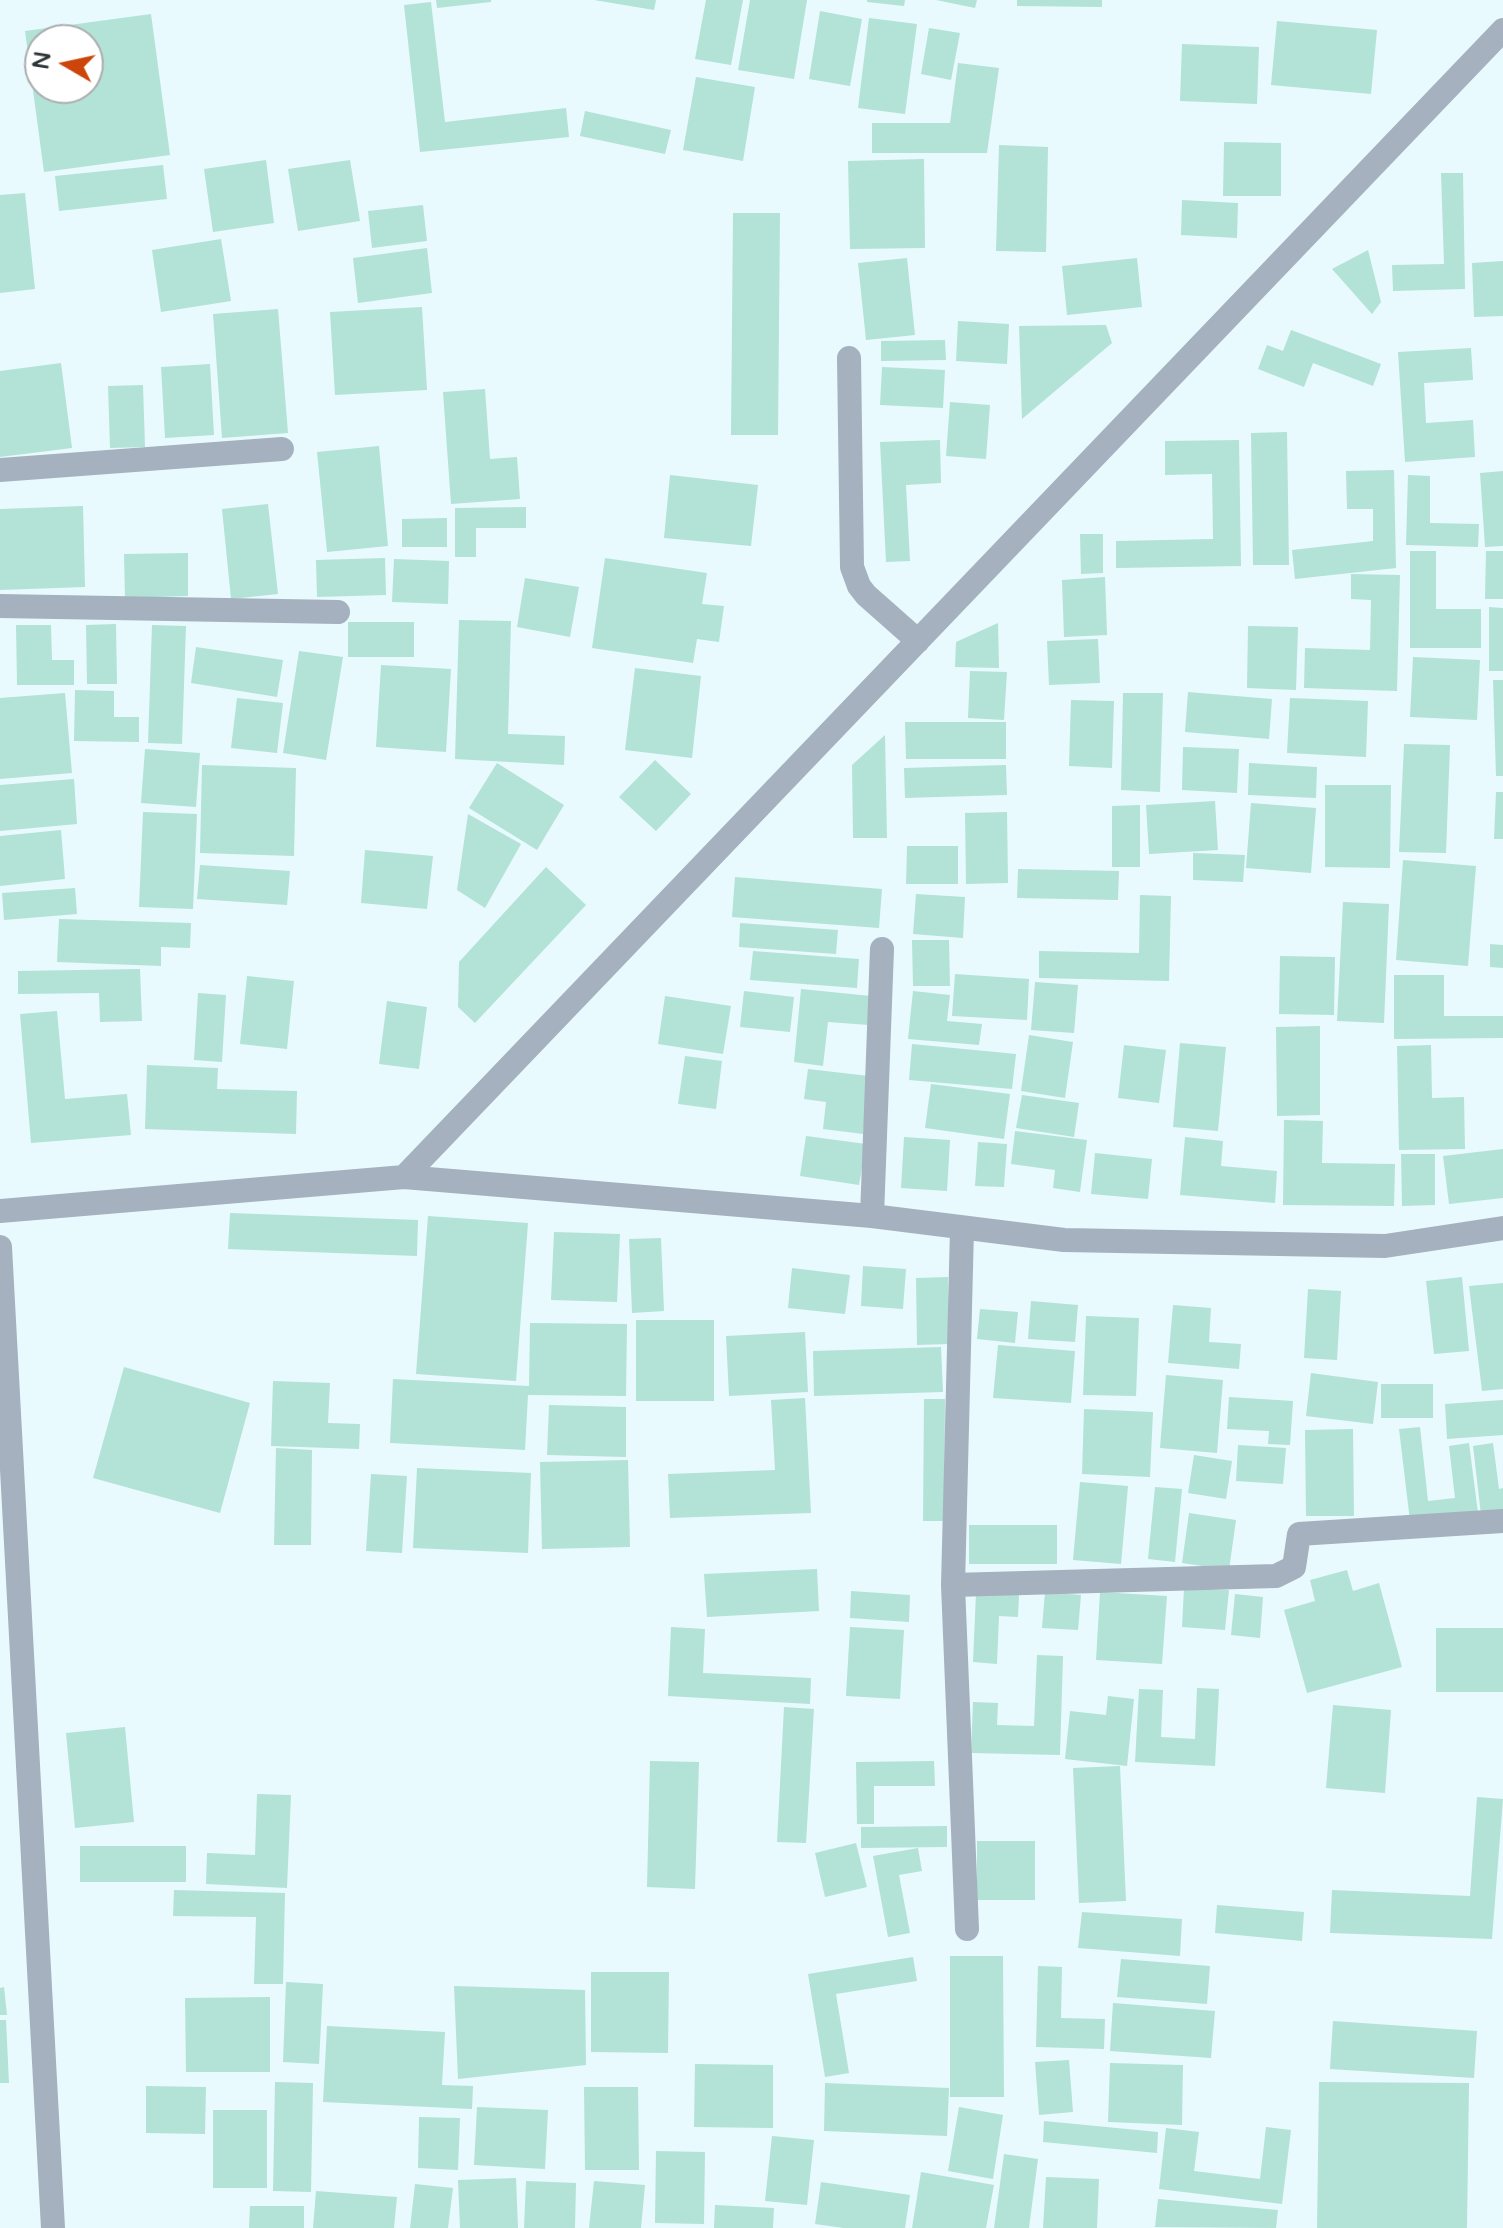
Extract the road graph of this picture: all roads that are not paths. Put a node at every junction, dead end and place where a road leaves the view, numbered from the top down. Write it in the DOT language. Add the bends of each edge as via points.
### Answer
graph roads {
  1 [pos="1503,30"];
  2 [pos="849,358"];
  3 [pos="282,449"];
  4 [pos="0,470"];
  5 [pos="0,606"];
  6 [pos="338,612"];
  7 [pos="918,641"];
  8 [pos="882,949"];
  9 [pos="404,1177"];
  10 [pos="0,1211"];
  11 [pos="872,1216"];
  12 [pos="1503,1228"];
  13 [pos="962,1229"];
  14 [pos="0,1247"];
  15 [pos="1503,1521"];
  16 [pos="953,1585"];
  17 [pos="967,1929"];
  18 [pos="53,2228"];
  1 -- 7 [label="street"];
  2 -- 7 [label="street" via="852,567 866,595"];
  3 -- 4 [label="street"];
  5 -- 6 [label="street"];
  7 -- 9 [label="street"];
  8 -- 11 [label="street"];
  9 -- 10 [label="street"];
  9 -- 11 [label="street"];
  11 -- 13 [label="street"];
  12 -- 13 [label="street" via="1385,1246 1064,1240"];
  13 -- 16 [label="street"];
  14 -- 18 [label="street"];
  15 -- 16 [label="street" via="1299,1534 1294,1567 1276,1576"];
  16 -- 17 [label="street"];
}
